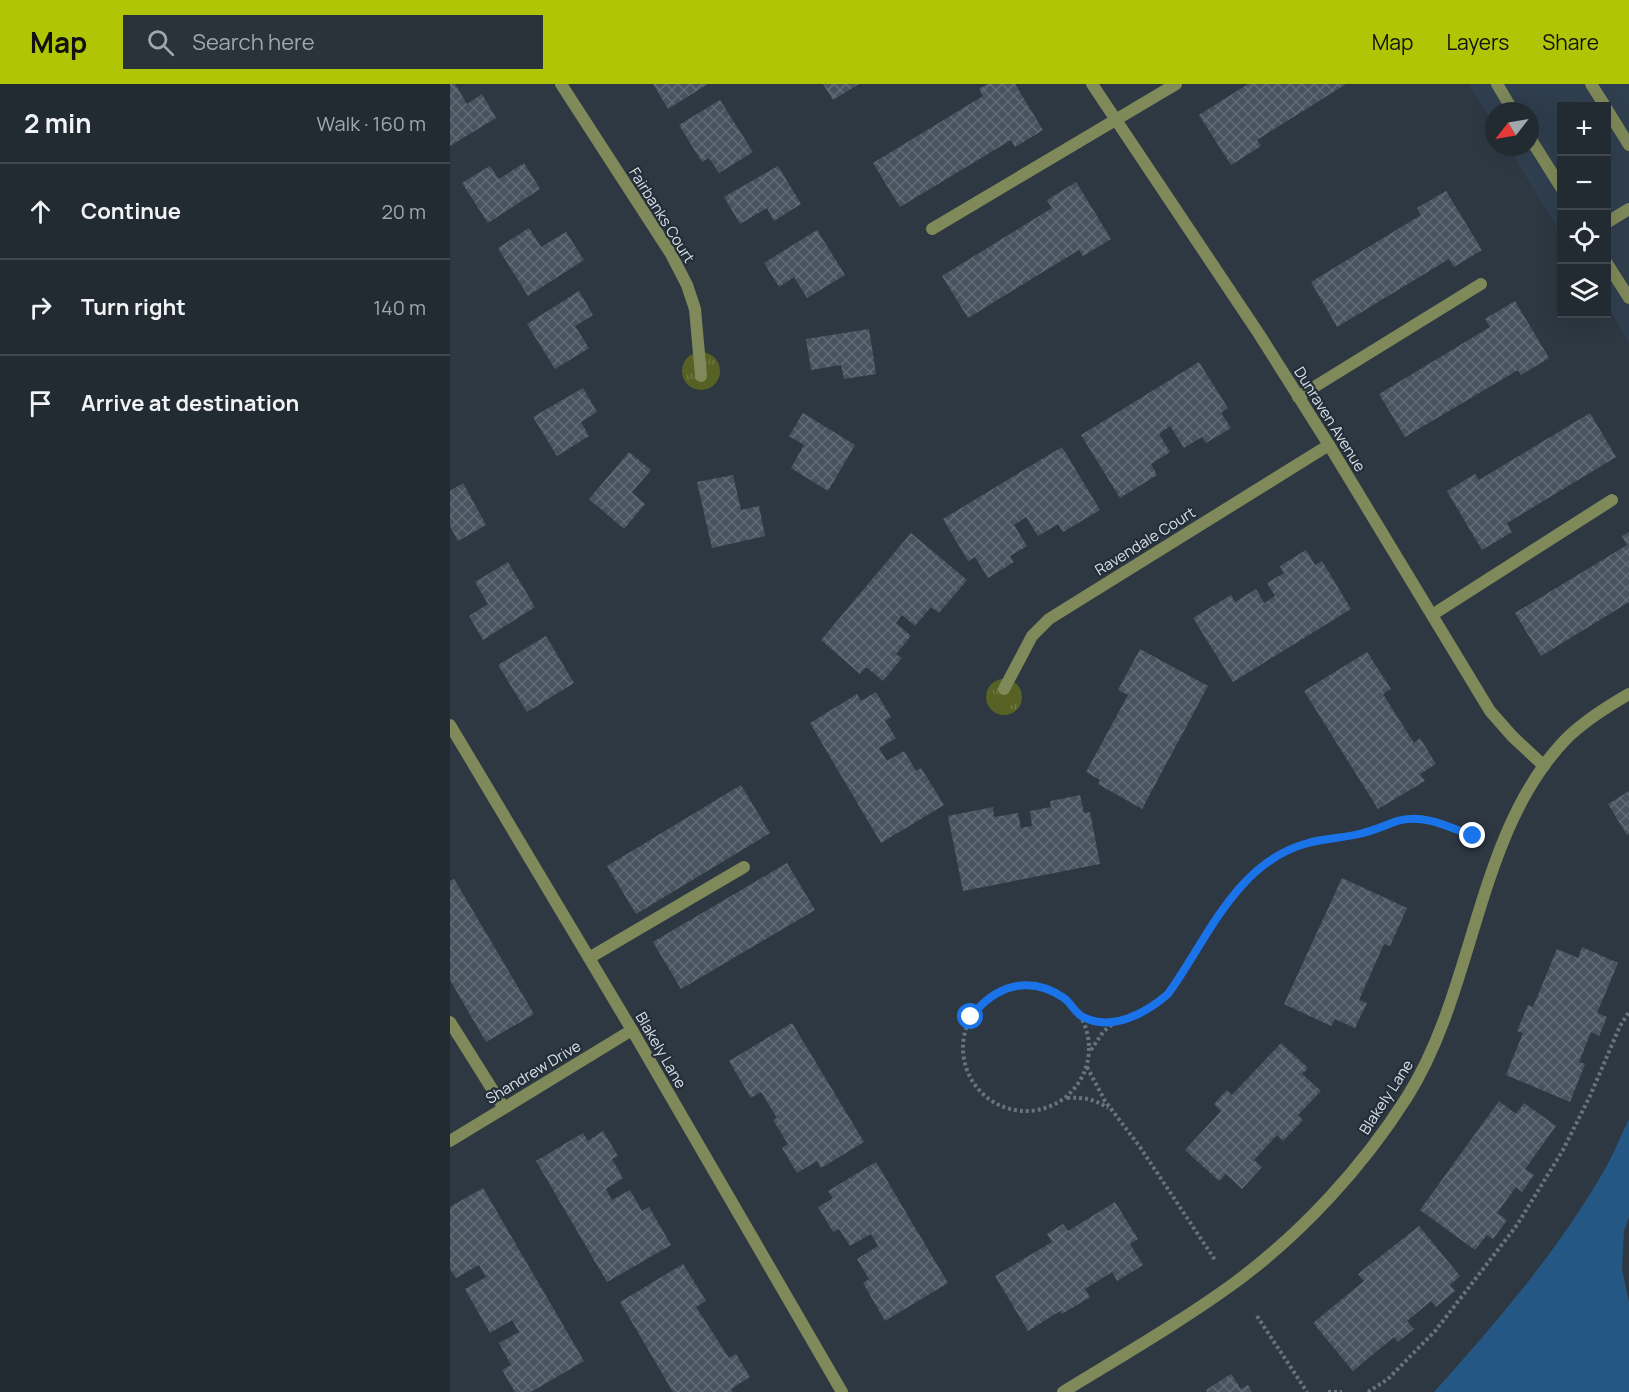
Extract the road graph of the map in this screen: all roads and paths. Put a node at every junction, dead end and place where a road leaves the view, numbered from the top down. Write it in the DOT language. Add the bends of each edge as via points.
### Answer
graph roads {
  1 [pos="561,84"];
  2 [pos="1092,84"];
  3 [pos="1176,84"];
  4 [pos="1497,84"];
  5 [pos="1591,84"];
  6 [pos="1508,102"];
  7 [pos="1603,102"];
  8 [pos="1611,112"];
  9 [pos="1116,121"];
  10 [pos="1624,125"];
  11 [pos="1629,145"];
  12 [pos="1539,152"];
  13 [pos="1557,181"];
  14 [pos="1629,209"];
  15 [pos="1611,220"];
  16 [pos="932,229"];
  17 [pos="1607,264"];
  18 [pos="1481,284"];
  19 [pos="1629,298"];
  20 [pos="701,376"];
  21 [pos="1298,397"];
  22 [pos="1329,445"];
  23 [pos="1612,500"];
  24 [pos="1432,615"];
  25 [pos="1004,689"];
  26 [pos="1629,694"];
  27 [pos="450,725"];
  28 [pos="1544,766"];
  29 [pos="1473,836"];
  30 [pos="744,867"];
  31 [pos="589,958"];
  32 [pos="1629,1012"];
  33 [pos="1081,1017"];
  34 [pos="450,1022"];
  35 [pos="1117,1022"];
  36 [pos="632,1030"];
  37 [pos="1090,1053"];
  38 [pos="1087,1067"];
  39 [pos="1067,1098"];
  40 [pos="504,1108"];
  41 [pos="1111,1109"];
  42 [pos="450,1140"];
  43 [pos="1215,1260"];
  44 [pos="1257,1316"];
  45 [pos="842,1392"];
  46 [pos="1063,1392"];
  47 [pos="1308,1392"];
  48 [pos="1328,1392"];
  49 [pos="1342,1392"];
  50 [pos="1368,1392"];
  1 -- 20 [label="street, Fairbanks Court" via="687,285 695,309"];
  2 -- 9 [label="street, Dunraven Avenue"];
  3 -- 9 [label="street"];
  4 -- 6 [label="street"];
  5 -- 7 [label="street"];
  8 -- 10 [label="street"];
  9 -- 16 [label="street"];
  9 -- 21 [label="street, Dunraven Avenue"];
  10 -- 11 [label="street"];
  12 -- 13 [label="street"];
  14 -- 15 [label="street"];
  17 -- 19 [label="street"];
  18 -- 21 [label="street"];
  21 -- 22 [label="street, Dunraven Avenue"];
  22 -- 24 [label="street, Dunraven Avenue"];
  22 -- 25 [label="street, Ravendale Court" via="1049,619 1032,636"];
  23 -- 24 [label="street"];
  24 -- 28 [label="street, Dunraven Avenue" via="1490,711"];
  26 -- 28 [label="street, Blakely Lane" via="1569,736"];
  27 -- 31 [label="street, Blakely Lane"];
  28 -- 46 [label="street, Blakely Lane" via="1524,799 1497,861 1433,1049 1408,1096 1367,1153 1313,1213 1262,1261 1202,1305"];
  29 -- 35 [label="path" via="1438,822 1400,820 1362,834 1307,843 1286,851 1264,864 1234,893 1168,994 1154,1006"];
  30 -- 31 [label="street"];
  31 -- 36 [label="street, Blakely Lane"];
  32 -- 50 [label="path" via="1563,1150 1517,1224 1436,1330 1388,1379"];
  33 -- 35 [label="path"];
  33 -- 37 [label="path"];
  33 -- 39 [label="path" via="1057,993 1041,987 1014,986 980,1004 971,1017 963,1047 972,1081 998,1105 1029,1112"];
  34 -- 40 [label="street"];
  35 -- 37 [label="path" via="1103,1032"];
  36 -- 40 [label="street, Shandrew Drive"];
  36 -- 45 [label="street, Blakely Lane"];
  37 -- 38 [label="path"];
  38 -- 39 [label="path"];
  38 -- 41 [label="path"];
  39 -- 41 [label="path" via="1095,1099"];
  40 -- 42 [label="street, Shandrew Drive"];
  41 -- 43 [label="path"];
  44 -- 47 [label="path"];
  48 -- 49 [label="path"];
}
